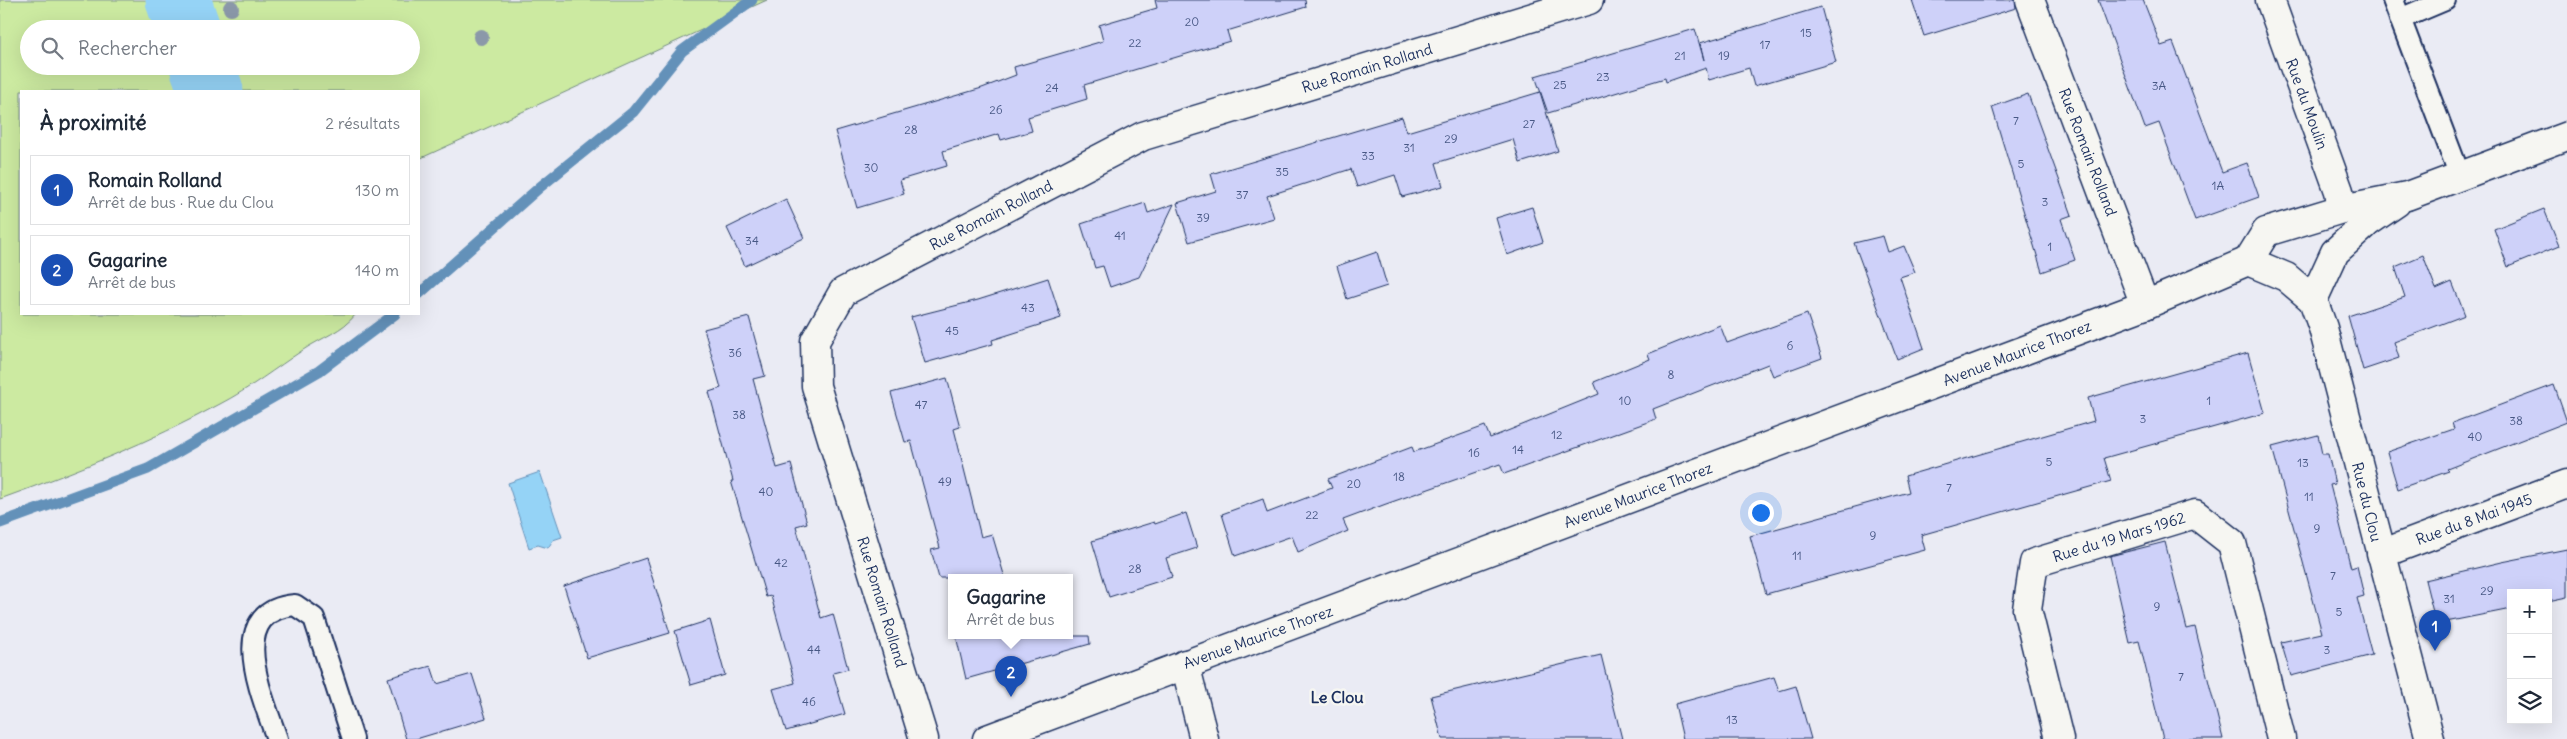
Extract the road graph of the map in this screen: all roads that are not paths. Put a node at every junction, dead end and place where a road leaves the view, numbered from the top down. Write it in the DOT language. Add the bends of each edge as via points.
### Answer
graph roads {
  1 [pos="1590,0"];
  2 [pos="2030,0"];
  3 [pos="2270,0"];
  4 [pos="2393,0"];
  5 [pos="2445,0"];
  6 [pos="2400,19"];
  7 [pos="2567,136"];
  8 [pos="2460,176"];
  9 [pos="2407,196"];
  10 [pos="2342,209"];
  11 [pos="2248,261"];
  12 [pos="2313,300"];
  13 [pos="2145,305"];
  14 [pos="2567,484"];
  15 [pos="2381,554"];
  16 [pos="1185,664"];
  17 [pos="277,739"];
  18 [pos="353,739"];
  19 [pos="924,739"];
  20 [pos="987,739"];
  21 [pos="1204,739"];
  22 [pos="2059,739"];
  23 [pos="2281,739"];
  24 [pos="2430,739"];
  1 -- 19 [label="street, Rue Romain Rolland" via="1143,136 842,292 815,341 816,386"];
  2 -- 13 [label="street, Rue Romain Rolland"];
  3 -- 10 [label="street, Rue du Moulin" via="2339,191"];
  4 -- 6 [label="lane"];
  5 -- 6 [label="lane"];
  6 -- 8 [label="lane"];
  7 -- 8 [label="street"];
  8 -- 9 [label="street"];
  9 -- 10 [label="street"];
  9 -- 12 [label="street" via="2368,222 2335,252"];
  10 -- 11 [label="street" via="2266,232"];
  11 -- 12 [label="street, Rue du Clou" via="2286,277"];
  11 -- 13 [label="street, Avenue Maurice Thorez"];
  12 -- 15 [label="street, Rue du Clou"];
  13 -- 16 [label="street, Avenue Maurice Thorez"];
  14 -- 15 [label="street, Rue du 8 Mai 1945"];
  15 -- 24 [label="street, Rue du Clou"];
  16 -- 20 [label="street, Avenue Maurice Thorez"];
  16 -- 21 [label="street"];
  17 -- 18 [label="lane" via="254,669 253,635 261,620 277,606 295,604 314,618"];
  22 -- 23 [label="street, Rue du 19 Mars 1962" via="2027,609 2034,563 2196,514 2232,543"];
}
